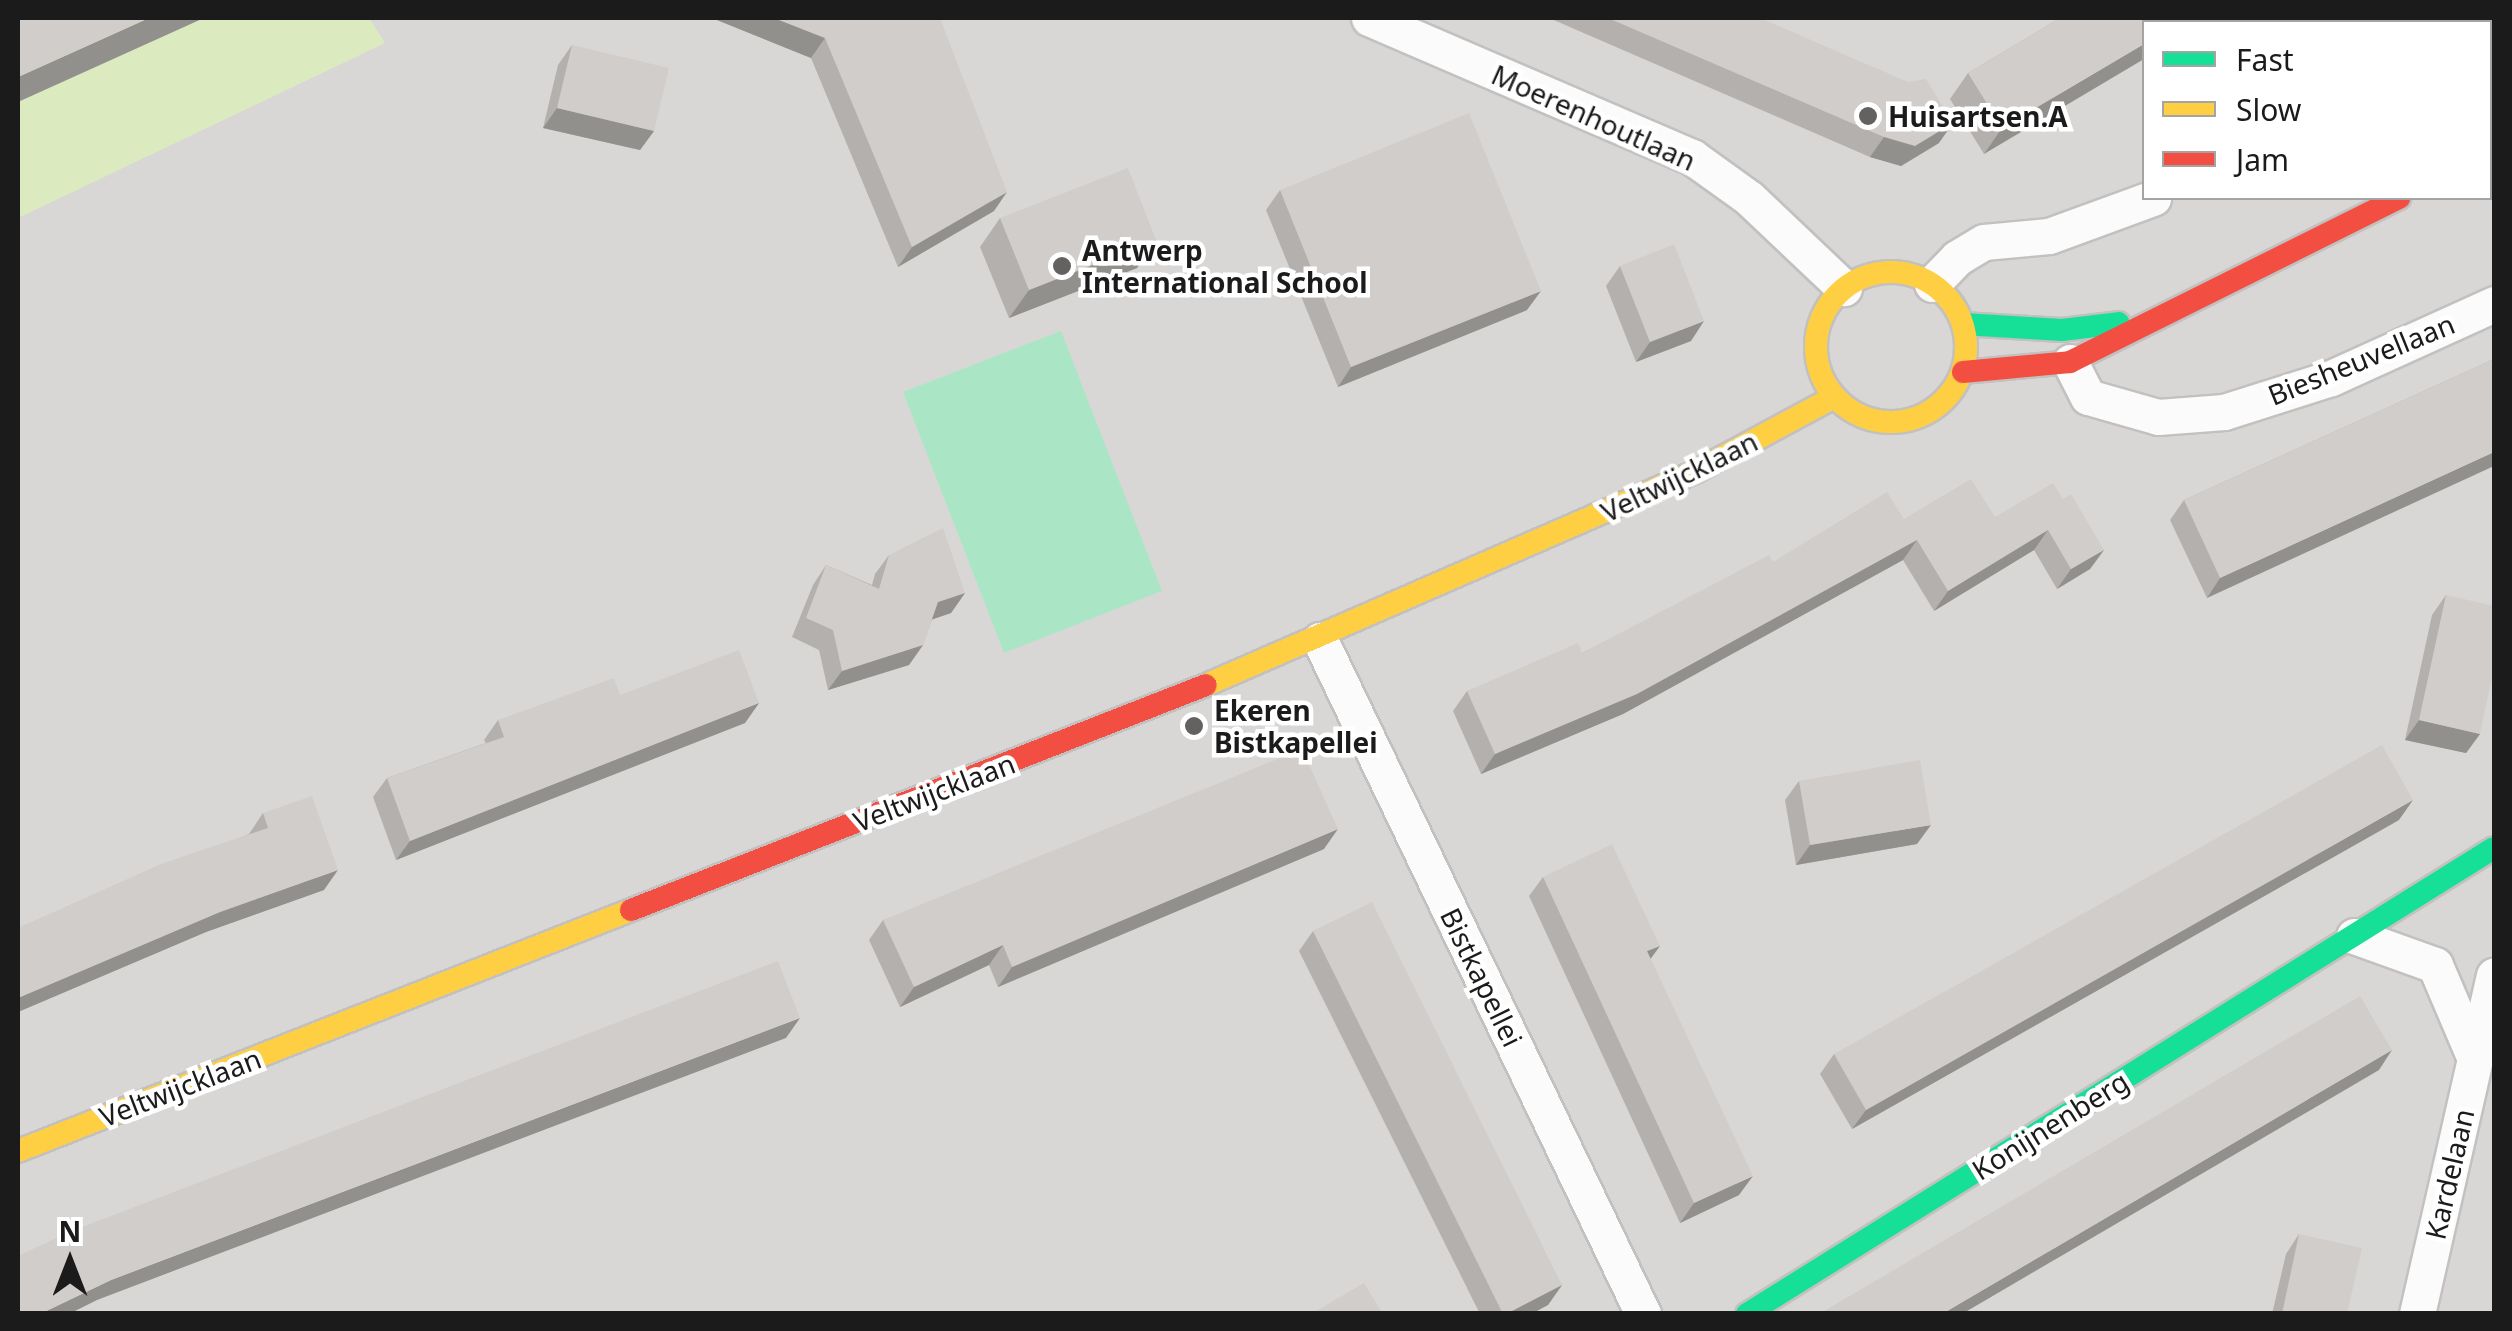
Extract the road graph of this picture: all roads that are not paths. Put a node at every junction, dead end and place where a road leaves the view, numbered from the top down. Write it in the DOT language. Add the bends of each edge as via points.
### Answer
graph roads {
  1 [pos="1369,18"];
  2 [pos="2148,200"];
  3 [pos="2395,200"];
  4 [pos="1932,284"];
  5 [pos="1844,288"];
  6 [pos="2494,304"];
  7 [pos="2152,319"];
  8 [pos="1963,324"];
  9 [pos="2070,362"];
  10 [pos="1963,372"];
  11 [pos="1834,396"];
  12 [pos="1320,640"];
  13 [pos="2494,848"];
  14 [pos="2354,936"];
  15 [pos="2494,976"];
  16 [pos="2475,1058"];
  17 [pos="18,1150"];
  18 [pos="1643,1314"];
  19 [pos="1747,1314"];
  20 [pos="2417,1314"];
  1 -- 5 [label="street, Moerenhoutlaan" via="1692,157 1749,198"];
  2 -- 4 [label="street" via="2049,236 1984,242 1956,258"];
  3 -- 7 [label="street"];
  4 -- 5 [label="street" via="1878,273"];
  4 -- 8 [label="street"];
  5 -- 11 [label="street" via="1817,333 1818,368"];
  6 -- 9 [label="street, Biesheuvellaan" via="2331,378 2224,412 2158,417 2088,397"];
  7 -- 8 [label="street" via="2062,330"];
  7 -- 9 [label="street"];
  8 -- 10 [label="street"];
  9 -- 10 [label="street"];
  10 -- 11 [label="street" via="1942,404 1911,420 1869,418"];
  11 -- 12 [label="street, Veltwijcklaan" via="1695,472"];
  12 -- 17 [label="street, Veltwijcklaan"];
  12 -- 18 [label="street, Bistkapellei"];
  13 -- 14 [label="street, Konijnenberg"];
  14 -- 16 [label="street" via="2435,965"];
  14 -- 19 [label="street, Konijnenberg"];
  15 -- 16 [label="street, Kardelaan"];
  16 -- 20 [label="street, Kardelaan"];
}
